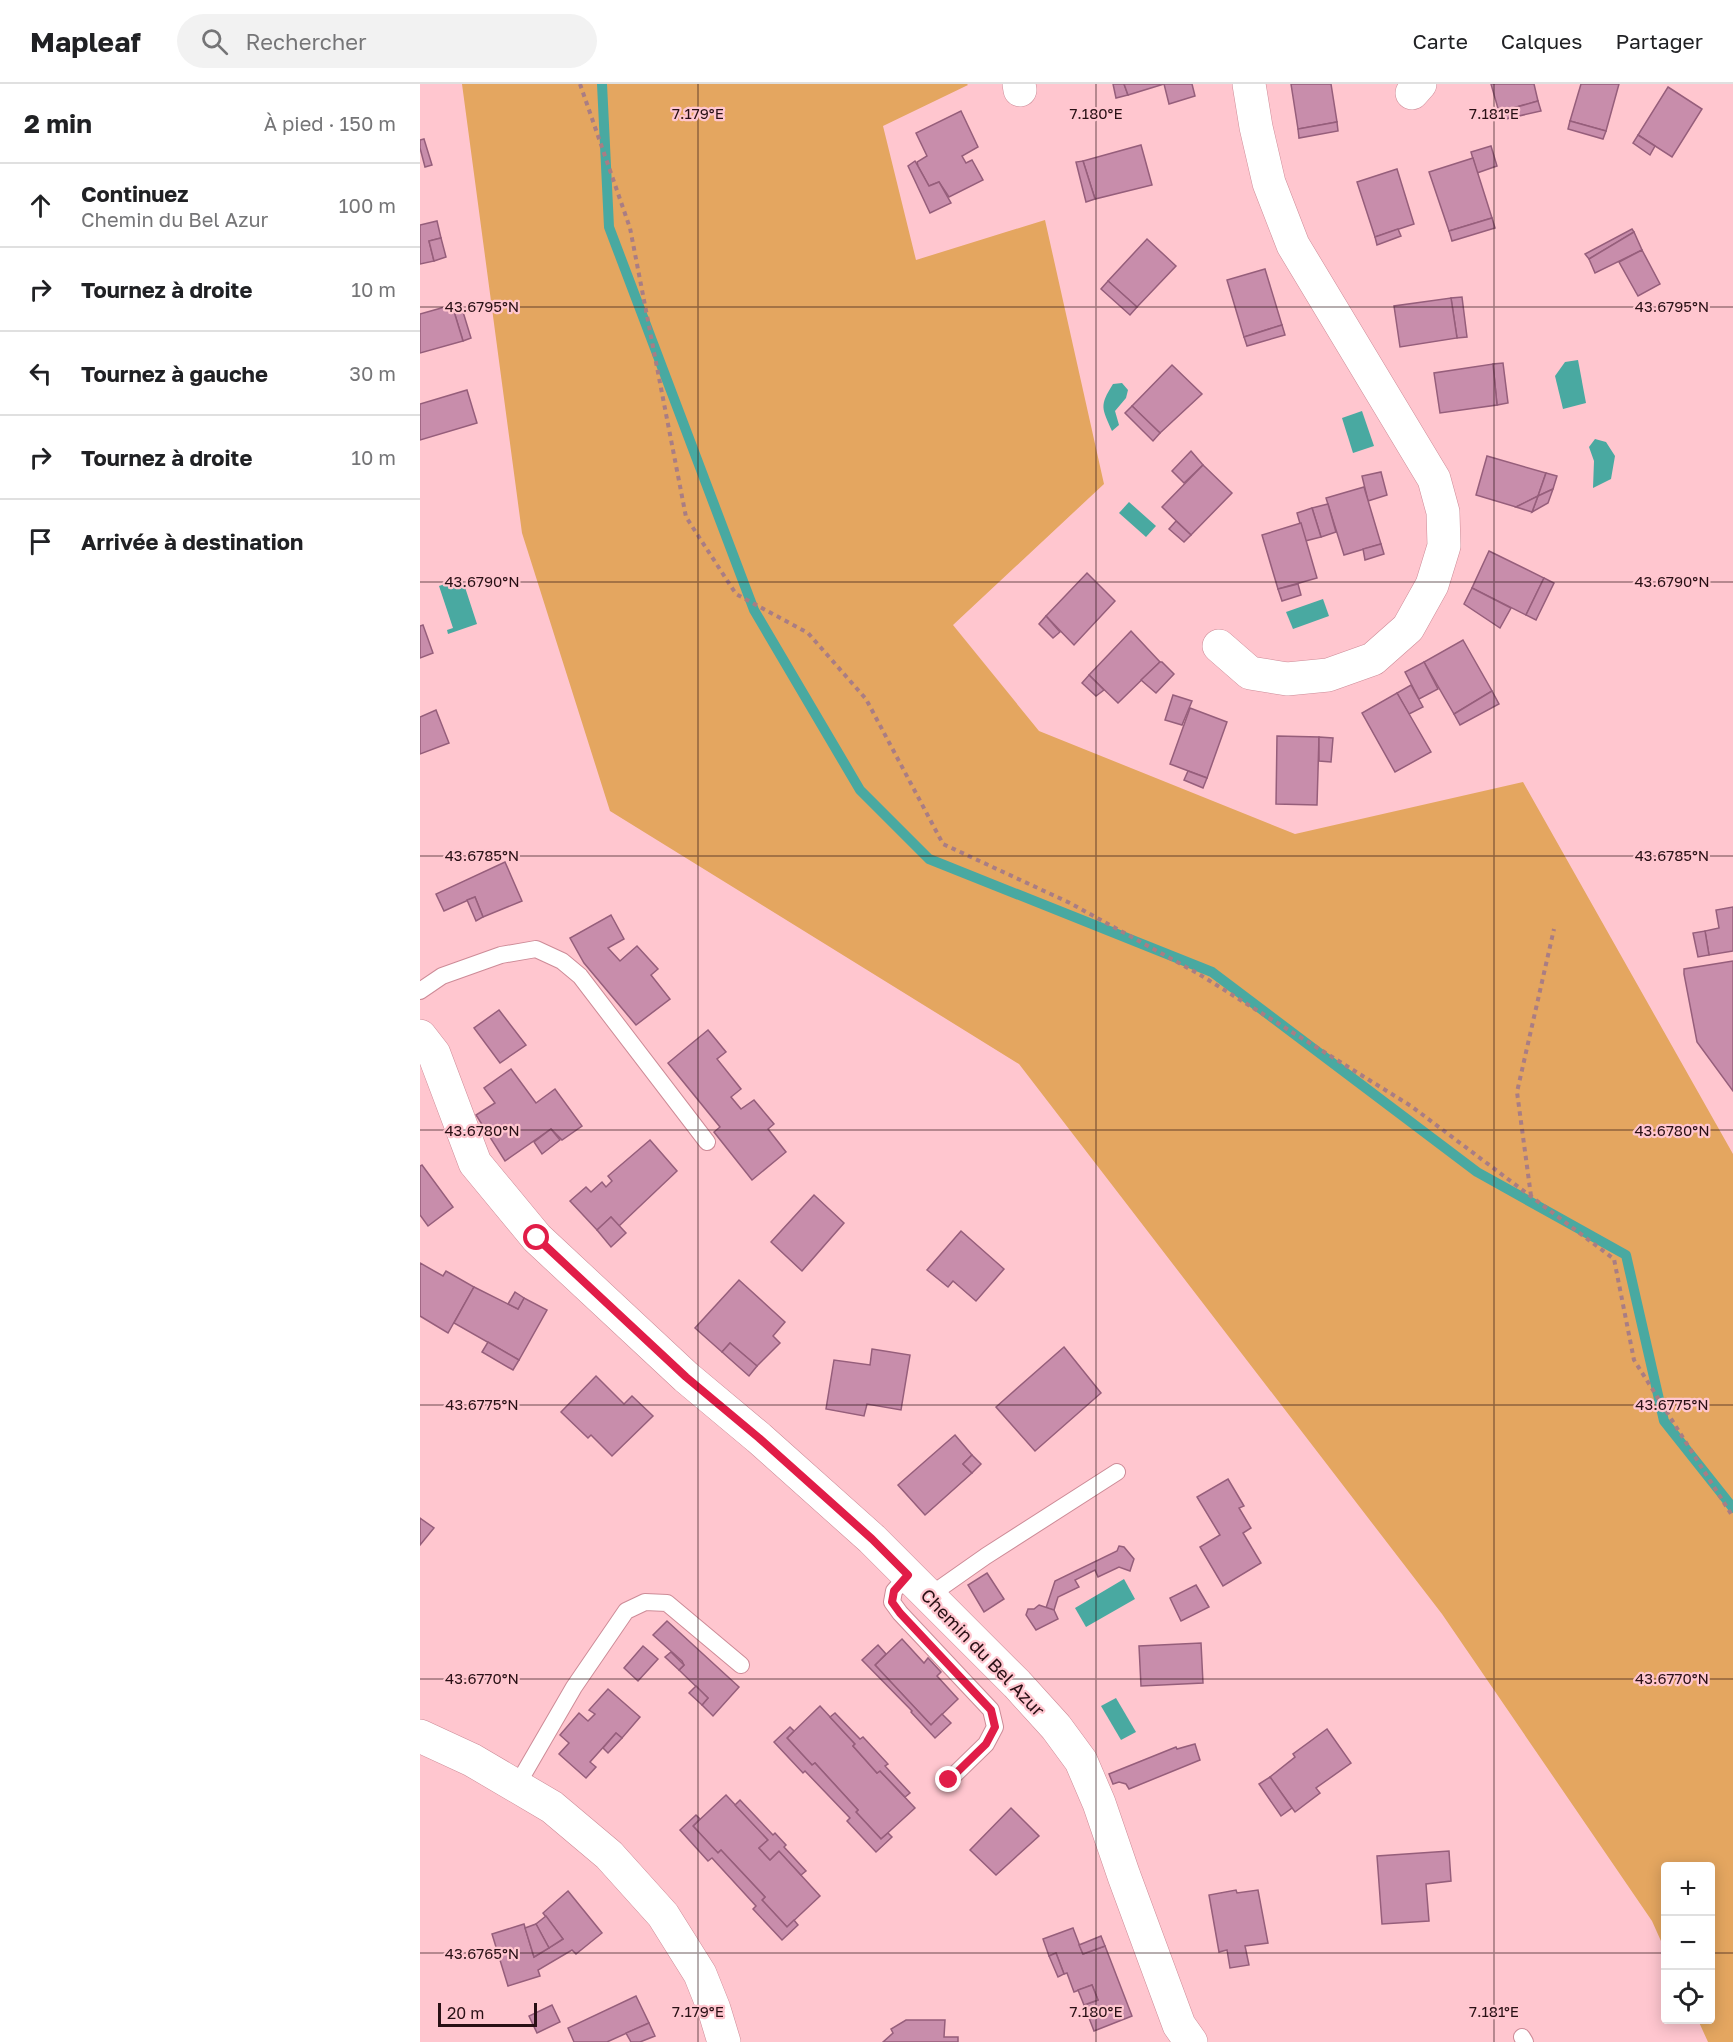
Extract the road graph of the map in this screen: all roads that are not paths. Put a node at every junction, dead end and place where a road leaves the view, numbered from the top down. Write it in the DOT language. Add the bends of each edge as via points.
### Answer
graph roads {
  1 [pos="1250,84"];
  2 [pos="1219,646"];
  3 [pos="420,991"];
  4 [pos="420,1036"];
  5 [pos="707,1142"];
  6 [pos="1117,1472"];
  7 [pos="918,1586"];
  8 [pos="741,1665"];
  9 [pos="420,1736"];
  10 [pos="949,1780"];
  11 [pos="516,1786"];
  12 [pos="724,2042"];
  13 [pos="1191,2042"];
  1 -- 2 [label="street" via="1269,183 1293,245 1434,479 1443,512 1444,546 1432,585 1408,628 1373,659 1328,675 1287,679 1250,673"];
  3 -- 5 [label="lane" via="442,976 501,955 536,949 562,961 580,976"];
  4 -- 7 [label="street, Chemin du Bel Azur" via="434,1054 475,1163 537,1238 686,1377 872,1539"];
  6 -- 7 [label="lane" via="986,1556"];
  7 -- 10 [label="lane" via="894,1591 892,1602 991,1710 995,1727 986,1744"];
  7 -- 13 [label="street, Chemin du Bel Azur" via="1017,1684 1081,1761 1179,2025"];
  8 -- 11 [label="lane" via="667,1603 645,1602 626,1611 574,1687"];
  9 -- 11 [label="street"];
  11 -- 12 [label="street" via="552,1807 609,1855 663,1915 700,1974"];
}
